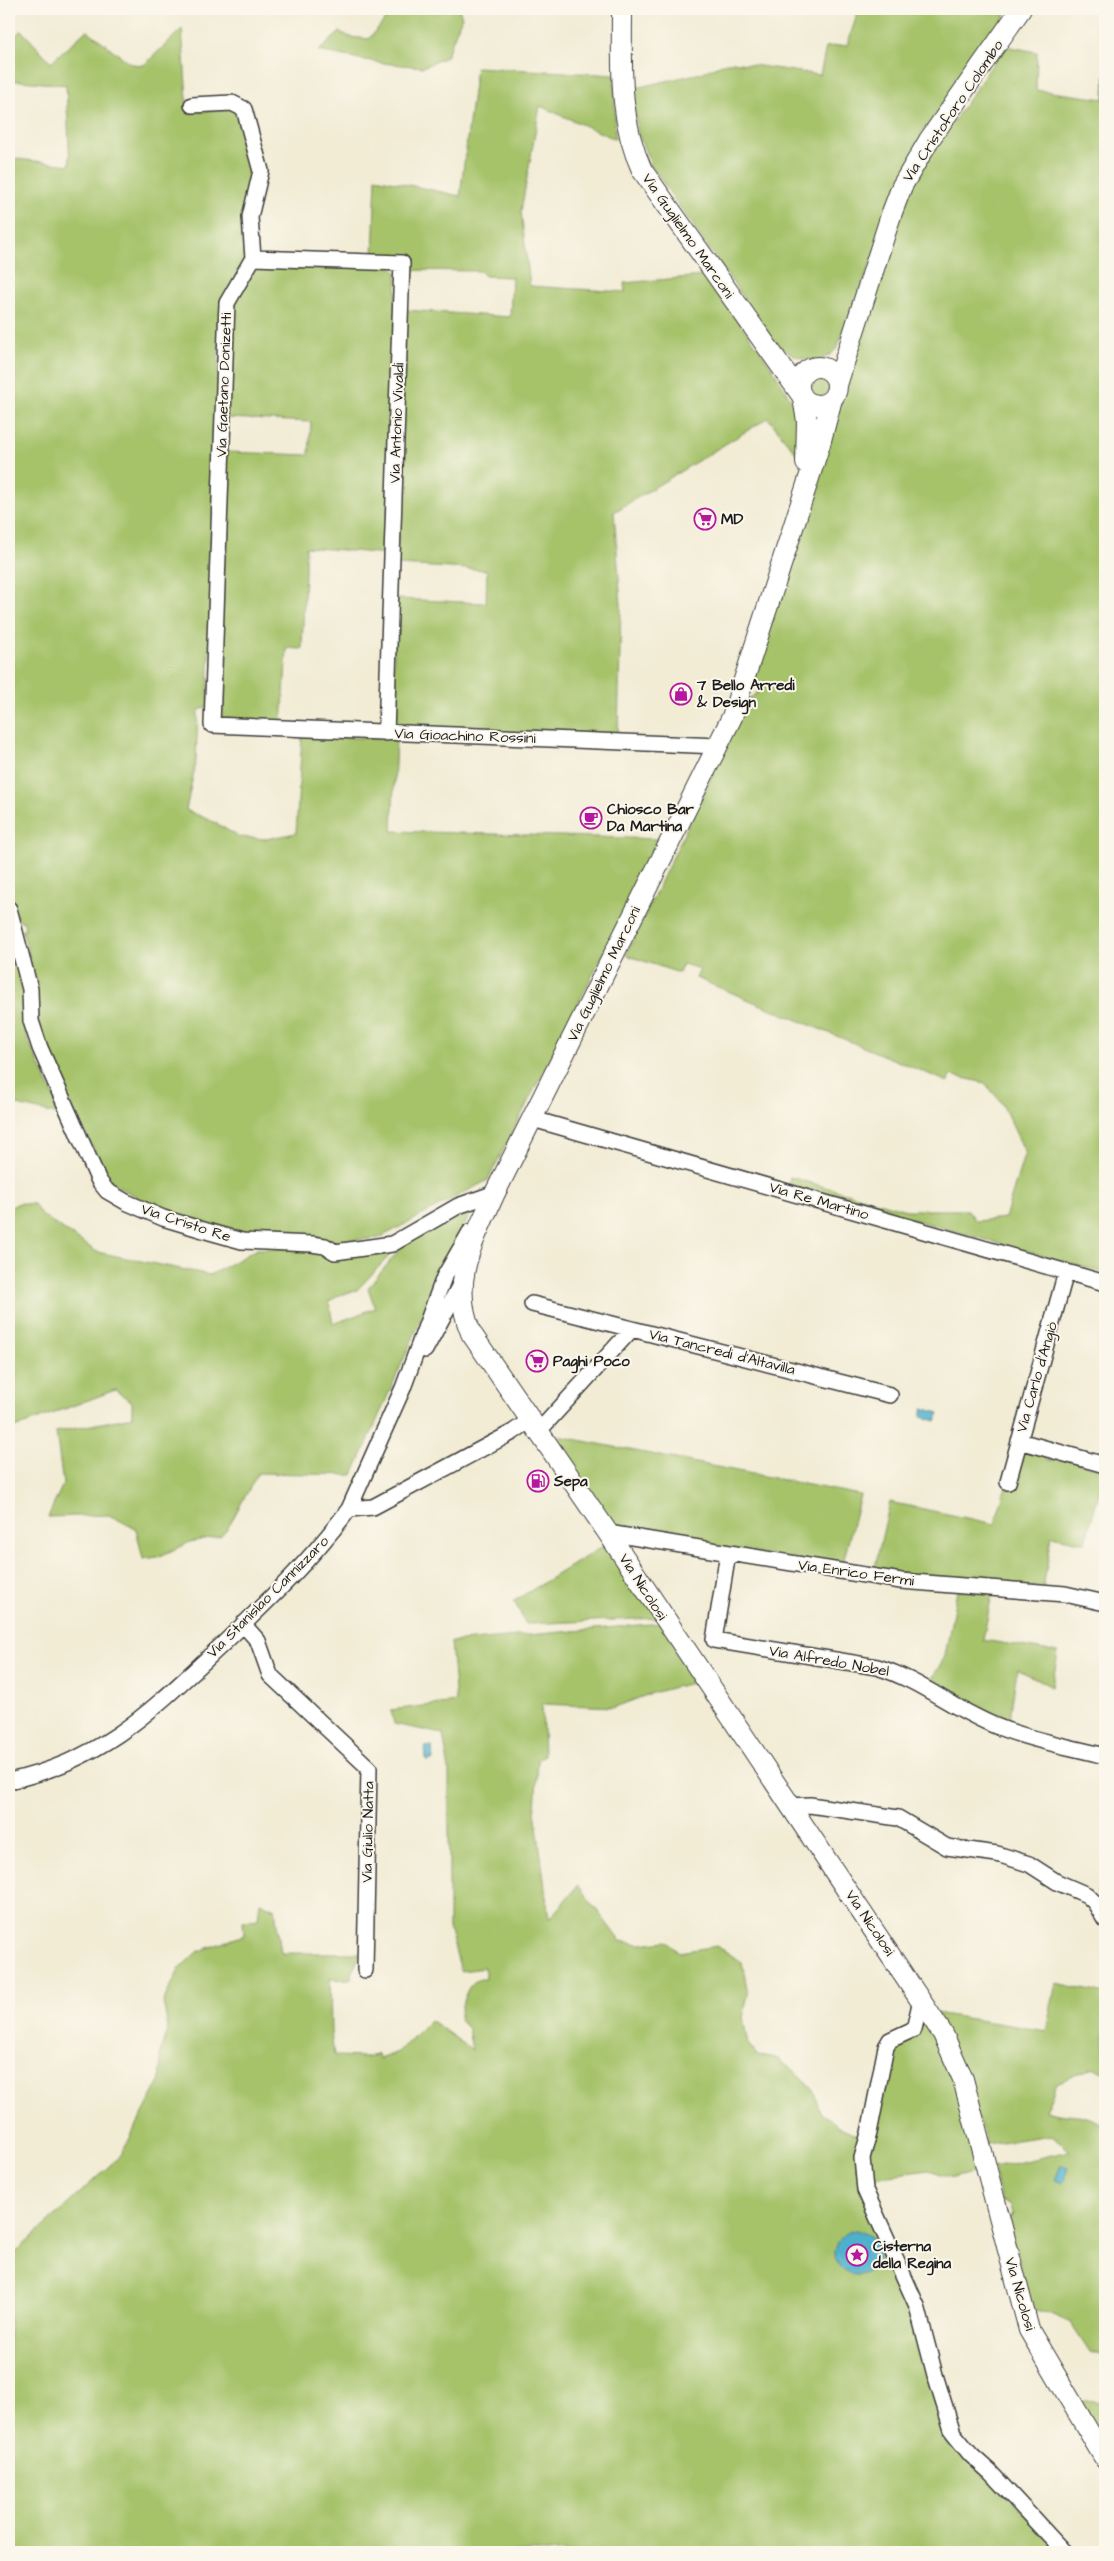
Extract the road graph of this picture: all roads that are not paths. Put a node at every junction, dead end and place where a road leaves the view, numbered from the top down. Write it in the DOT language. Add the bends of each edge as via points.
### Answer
graph roads {
  1 [pos="622,9"];
  2 [pos="1021,9"];
  3 [pos="192,105"];
  4 [pos="253,258"];
  5 [pos="862,302"];
  6 [pos="761,337"];
  7 [pos="817,367"];
  8 [pos="834,392"];
  9 [pos="801,396"];
  10 [pos="795,516"];
  11 [pos="212,725"];
  12 [pos="386,733"];
  13 [pos="718,746"];
  14 [pos="9,909"];
  15 [pos="533,1119"];
  16 [pos="495,1194"];
  17 [pos="1066,1272"];
  18 [pos="462,1280"];
  19 [pos="1105,1283"];
  20 [pos="532,1304"];
  21 [pos="632,1329"];
  22 [pos="403,1388"];
  23 [pos="890,1395"];
  24 [pos="534,1426"];
  25 [pos="1019,1441"];
  26 [pos="1105,1465"];
  27 [pos="1008,1482"];
  28 [pos="349,1509"];
  29 [pos="608,1533"];
  30 [pos="728,1553"];
  31 [pos="1105,1603"];
  32 [pos="243,1624"];
  33 [pos="1105,1756"];
  34 [pos="9,1781"];
  35 [pos="789,1806"];
  36 [pos="1105,1920"];
  37 [pos="365,1970"];
  38 [pos="921,2000"];
  39 [pos="1105,2459"];
  40 [pos="1064,2552"];
  1 -- 6 [label="main road, Via Guglielmo Marconi" via="623,98 634,154 652,188"];
  2 -- 5 [label="main road, Via Cristoforo Colombo" via="914,164 891,215"];
  3 -- 4 [label="street" via="232,103 244,109 261,171 250,218"];
  4 -- 11 [label="street, Via Gaetano Donizetti" via="227,302"];
  4 -- 12 [label="street, Via Antonio Vivaldi" via="402,263"];
  5 -- 7 [label="main road" via="839,353"];
  5 -- 8 [label="main road"];
  6 -- 7 [label="main road" via="793,361"];
  6 -- 9 [label="main road, Via Guglielmo Marconi"];
  7 -- 8 [label="main road" via="833,374"];
  7 -- 9 [label="main road" via="800,378"];
  8 -- 9 [label="main road" via="828,402 816,405"];
  8 -- 10 [label="main road"];
  9 -- 10 [label="main road" via="808,444"];
  10 -- 13 [label="main road, Via Guglielmo Marconi" via="732,717"];
  11 -- 12 [label="street, Via Gioachino Rossini"];
  12 -- 13 [label="street, Via Gioachino Rossini"];
  13 -- 15 [label="main road, Via Guglielmo Marconi"];
  14 -- 16 [label="street, Via Cristo Re" via="30,989 31,1021 40,1048 99,1182 126,1202 164,1218 242,1241 312,1244 335,1252 392,1244 458,1206"];
  15 -- 16 [label="main road, Via Guglielmo Marconi"];
  15 -- 17 [label="street, Via Re Martino"];
  16 -- 18 [label="main road, Via Guglielmo Marconi" via="472,1245"];
  16 -- 22 [label="street" via="444,1277"];
  17 -- 19 [label="street, Via Re Martino"];
  17 -- 25 [label="street, Via Carlo d'Angiò"];
  18 -- 22 [label="street"];
  18 -- 24 [label="main road, Via Guglielmo Marconi" via="464,1317 471,1333"];
  20 -- 21 [label="street"];
  21 -- 23 [label="street, Via Tancredi d'Altavilla"];
  21 -- 24 [label="street, Via Tancredi d'Altavilla"];
  22 -- 28 [label="street, Via Stanislao Cannizzaro"];
  24 -- 28 [label="street" via="513,1432 373,1507"];
  24 -- 29 [label="main road, Via Nicolosi"];
  25 -- 26 [label="street"];
  25 -- 27 [label="street, Via Carlo d'Angiò"];
  28 -- 32 [label="street, Via Stanislao Cannizzaro" via="324,1543"];
  29 -- 30 [label="street, Via Enrico Fermi"];
  29 -- 35 [label="main road, Via Nicolosi"];
  30 -- 31 [label="street, Via Enrico Fermi" via="901,1581 1065,1594"];
  30 -- 33 [label="street, Via Alfredo Nobel" via="714,1640 877,1667 898,1674 1001,1729"];
  32 -- 34 [label="street, Via Stanislao Cannizzaro" via="146,1715 118,1735 70,1761"];
  32 -- 37 [label="street, Via Giulio Natta" via="258,1641 270,1675 369,1768"];
  35 -- 36 [label="street" via="810,1805 898,1818 947,1847 997,1854 1029,1864 1057,1882 1087,1895"];
  35 -- 38 [label="main road, Via Nicolosi"];
  38 -- 39 [label="main road, Via Nicolosi" via="954,2054 963,2079 1029,2330"];
  38 -- 40 [label="street" via="914,2029 890,2040 886,2047 862,2158 862,2180 874,2214 917,2306 953,2433"];
}
